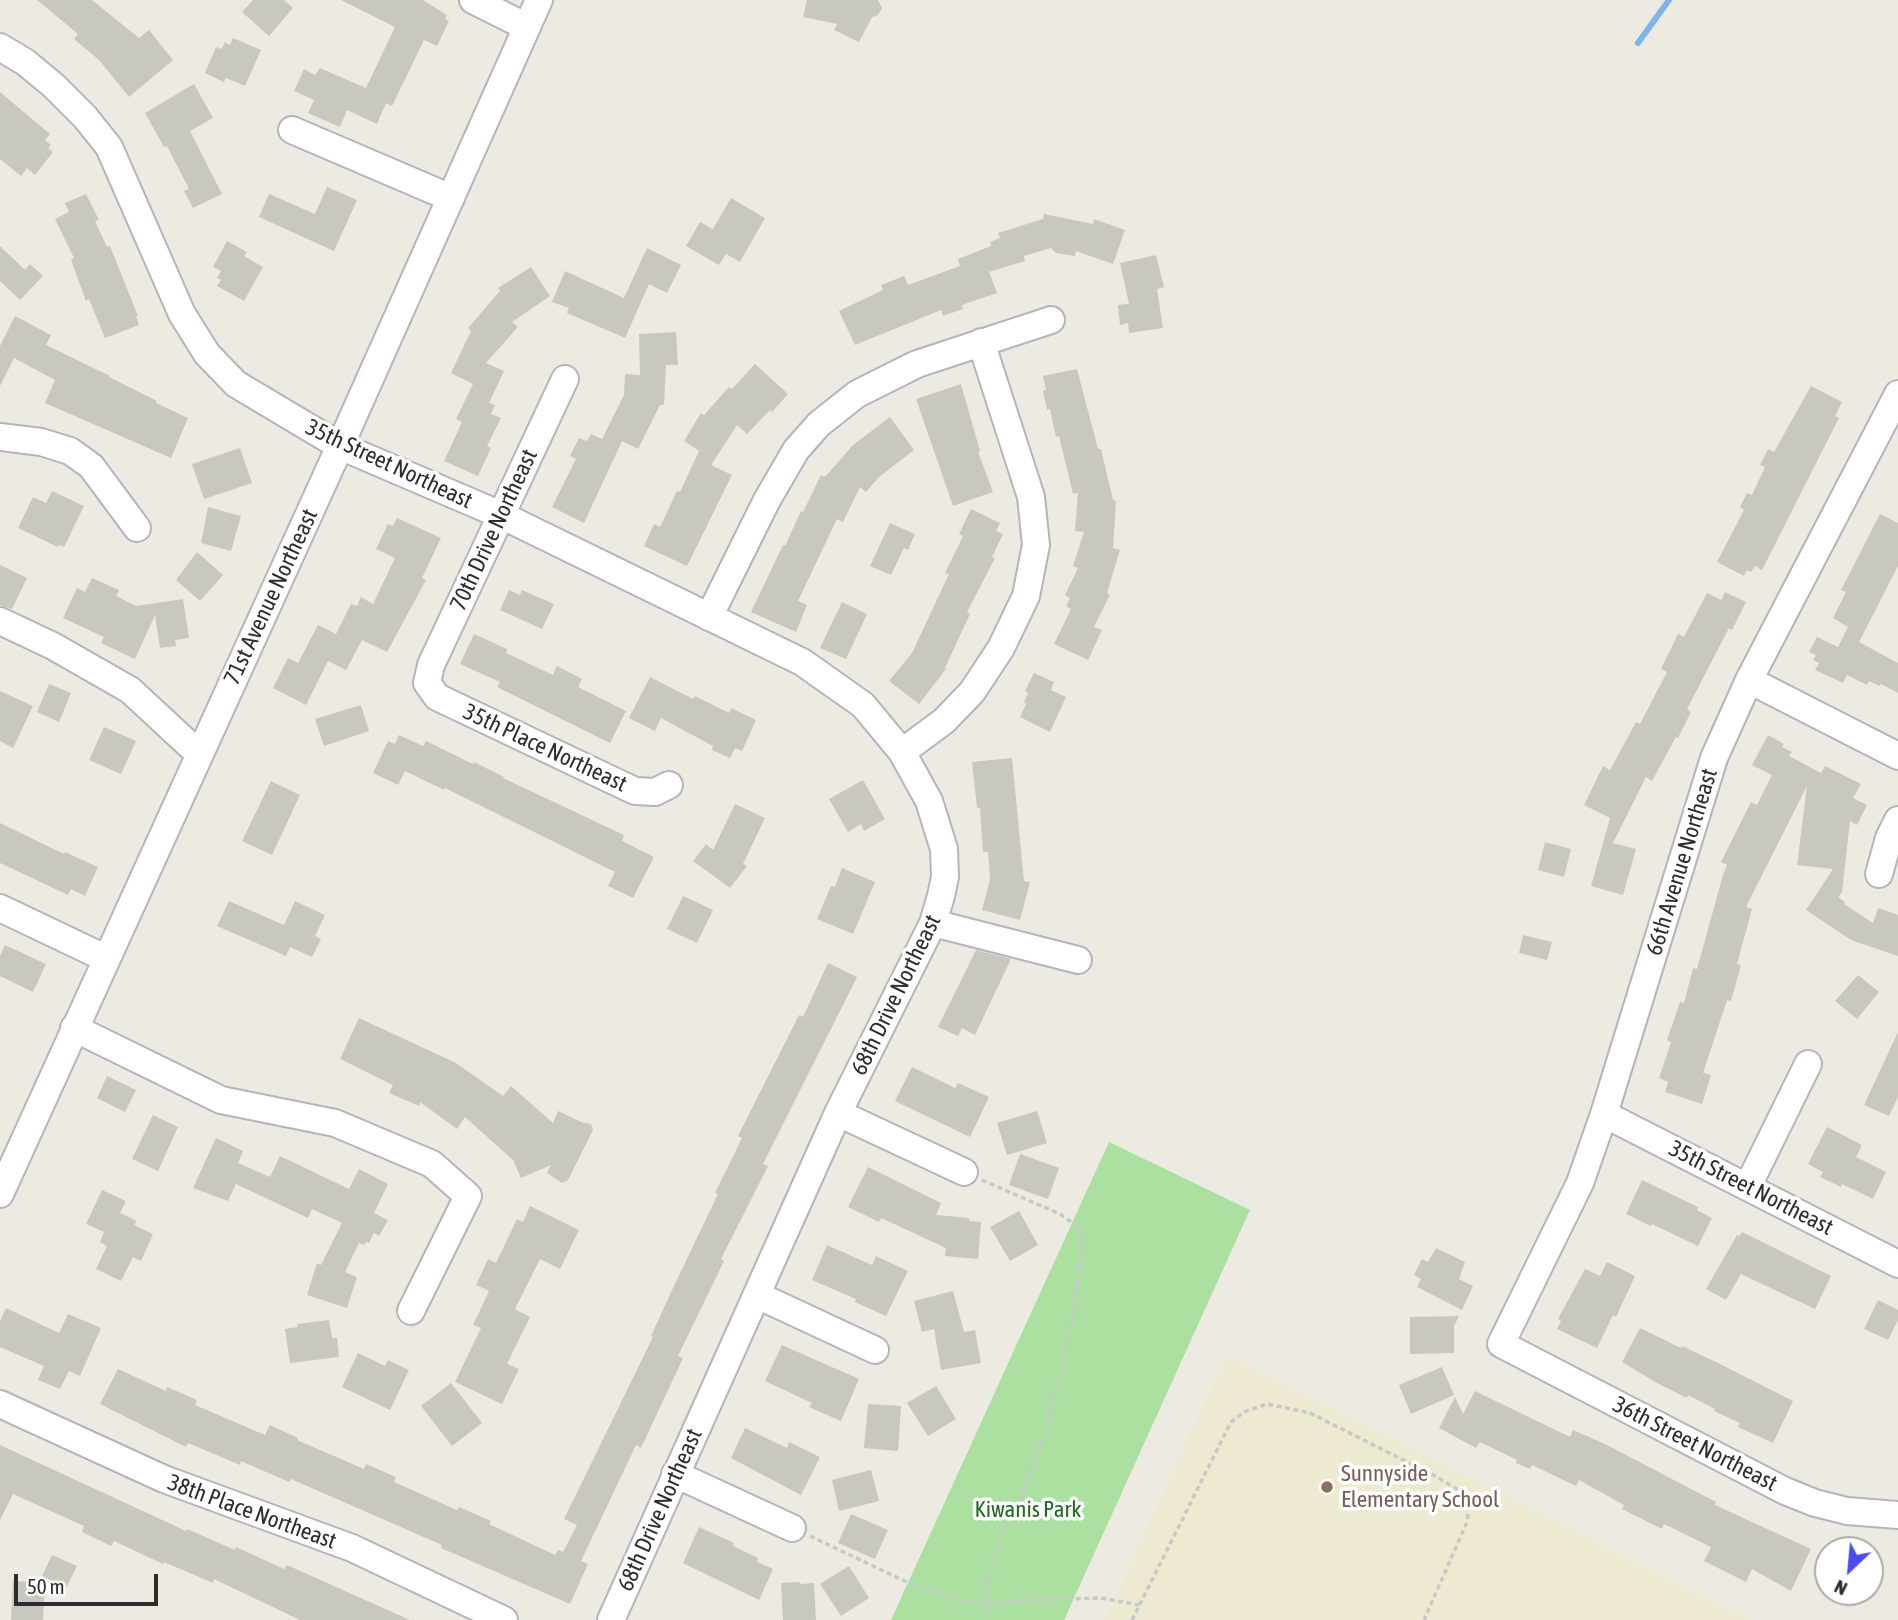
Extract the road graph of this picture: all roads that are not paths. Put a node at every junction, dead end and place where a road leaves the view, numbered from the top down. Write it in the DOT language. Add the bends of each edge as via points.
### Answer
graph roads {
  1 [pos="474,0"];
  2 [pos="539,0"];
  3 [pos="527,27"];
  4 [pos="0,47"];
  5 [pos="292,130"];
  6 [pos="451,198"];
  7 [pos="1051,320"];
  8 [pos="981,342"];
  9 [pos="565,379"];
  10 [pos="1898,394"];
  11 [pos="1891,422"];
  12 [pos="0,437"];
  13 [pos="340,446"];
  14 [pos="501,515"];
  15 [pos="137,528"];
  16 [pos="709,617"];
  17 [pos="0,621"];
  18 [pos="1749,680"];
  19 [pos="427,684"];
  20 [pos="902,752"];
  21 [pos="199,754"];
  22 [pos="1898,756"];
  23 [pos="670,785"];
  24 [pos="1898,820"];
  25 [pos="1879,874"];
  26 [pos="0,908"];
  27 [pos="933,923"];
  28 [pos="106,958"];
  29 [pos="1079,960"];
  30 [pos="74,1028"];
  31 [pos="1808,1064"];
  32 [pos="838,1113"];
  33 [pos="1604,1114"];
  34 [pos="964,1172"];
  35 [pos="1748,1186"];
  36 [pos="0,1194"];
  37 [pos="1898,1264"];
  38 [pos="757,1295"];
  39 [pos="411,1311"];
  40 [pos="1501,1344"];
  41 [pos="875,1350"];
  42 [pos="0,1404"];
  43 [pos="675,1474"];
  44 [pos="1898,1515"];
  45 [pos="792,1528"];
  46 [pos="504,1620"];
  47 [pos="611,1620"];
  1 -- 3 [label="street"];
  2 -- 3 [label="street, 71st Avenue Northeast"];
  3 -- 6 [label="street, 71st Avenue Northeast"];
  4 -- 13 [label="street, 35th Street Northeast" via="54,86 109,148 183,314 207,354 236,384"];
  5 -- 6 [label="street"];
  6 -- 13 [label="street, 71st Avenue Northeast"];
  7 -- 8 [label="street"];
  8 -- 16 [label="street" via="917,364 857,394 819,424 796,450 772,490"];
  8 -- 20 [label="street" via="1031,496 1036,545 1027,596 972,692 944,722"];
  9 -- 14 [label="street, 70th Drive Northeast"];
  10 -- 11 [label="street, 66th Avenue Northeast"];
  11 -- 18 [label="street, 66th Avenue Northeast"];
  12 -- 15 [label="street" via="70,450 91,466"];
  13 -- 14 [label="street, 35th Street Northeast"];
  13 -- 21 [label="street, 71st Avenue Northeast"];
  14 -- 16 [label="street, 35th Street Northeast"];
  14 -- 19 [label="street, 70th Drive Northeast" via="431,666"];
  16 -- 20 [label="street, 35th Street Northeast" via="802,662 863,705"];
  17 -- 21 [label="street" via="130,690"];
  18 -- 22 [label="street"];
  18 -- 33 [label="street, 66th Avenue Northeast" via="1714,758"];
  19 -- 23 [label="street, 35th Place Northeast" via="437,697 635,790 654,792"];
  20 -- 27 [label="street, 68th Drive Northeast" via="929,800 944,849 945,877"];
  21 -- 28 [label="street, 71st Avenue Northeast"];
  24 -- 25 [label="street"];
  26 -- 28 [label="street"];
  27 -- 29 [label="street"];
  27 -- 32 [label="street, 68th Drive Northeast"];
  28 -- 30 [label="street, 71st Avenue Northeast"];
  30 -- 36 [label="street, 71st Avenue Northeast"];
  30 -- 39 [label="street" via="221,1100 335,1123 432,1164 468,1196"];
  31 -- 35 [label="street"];
  32 -- 34 [label="street"];
  32 -- 38 [label="street, 68th Drive Northeast"];
  33 -- 35 [label="street, 35th Street Northeast"];
  33 -- 40 [label="street, 66th Avenue Northeast" via="1580,1183"];
  35 -- 37 [label="street, 35th Street Northeast"];
  38 -- 41 [label="street"];
  38 -- 43 [label="street, 68th Drive Northeast"];
  40 -- 44 [label="street, 36th Street Northeast" via="1785,1491 1847,1511"];
  42 -- 46 [label="street, 38th Place Northeast" via="164,1479 352,1548"];
  43 -- 45 [label="street"];
  43 -- 47 [label="street, 68th Drive Northeast"];
}
